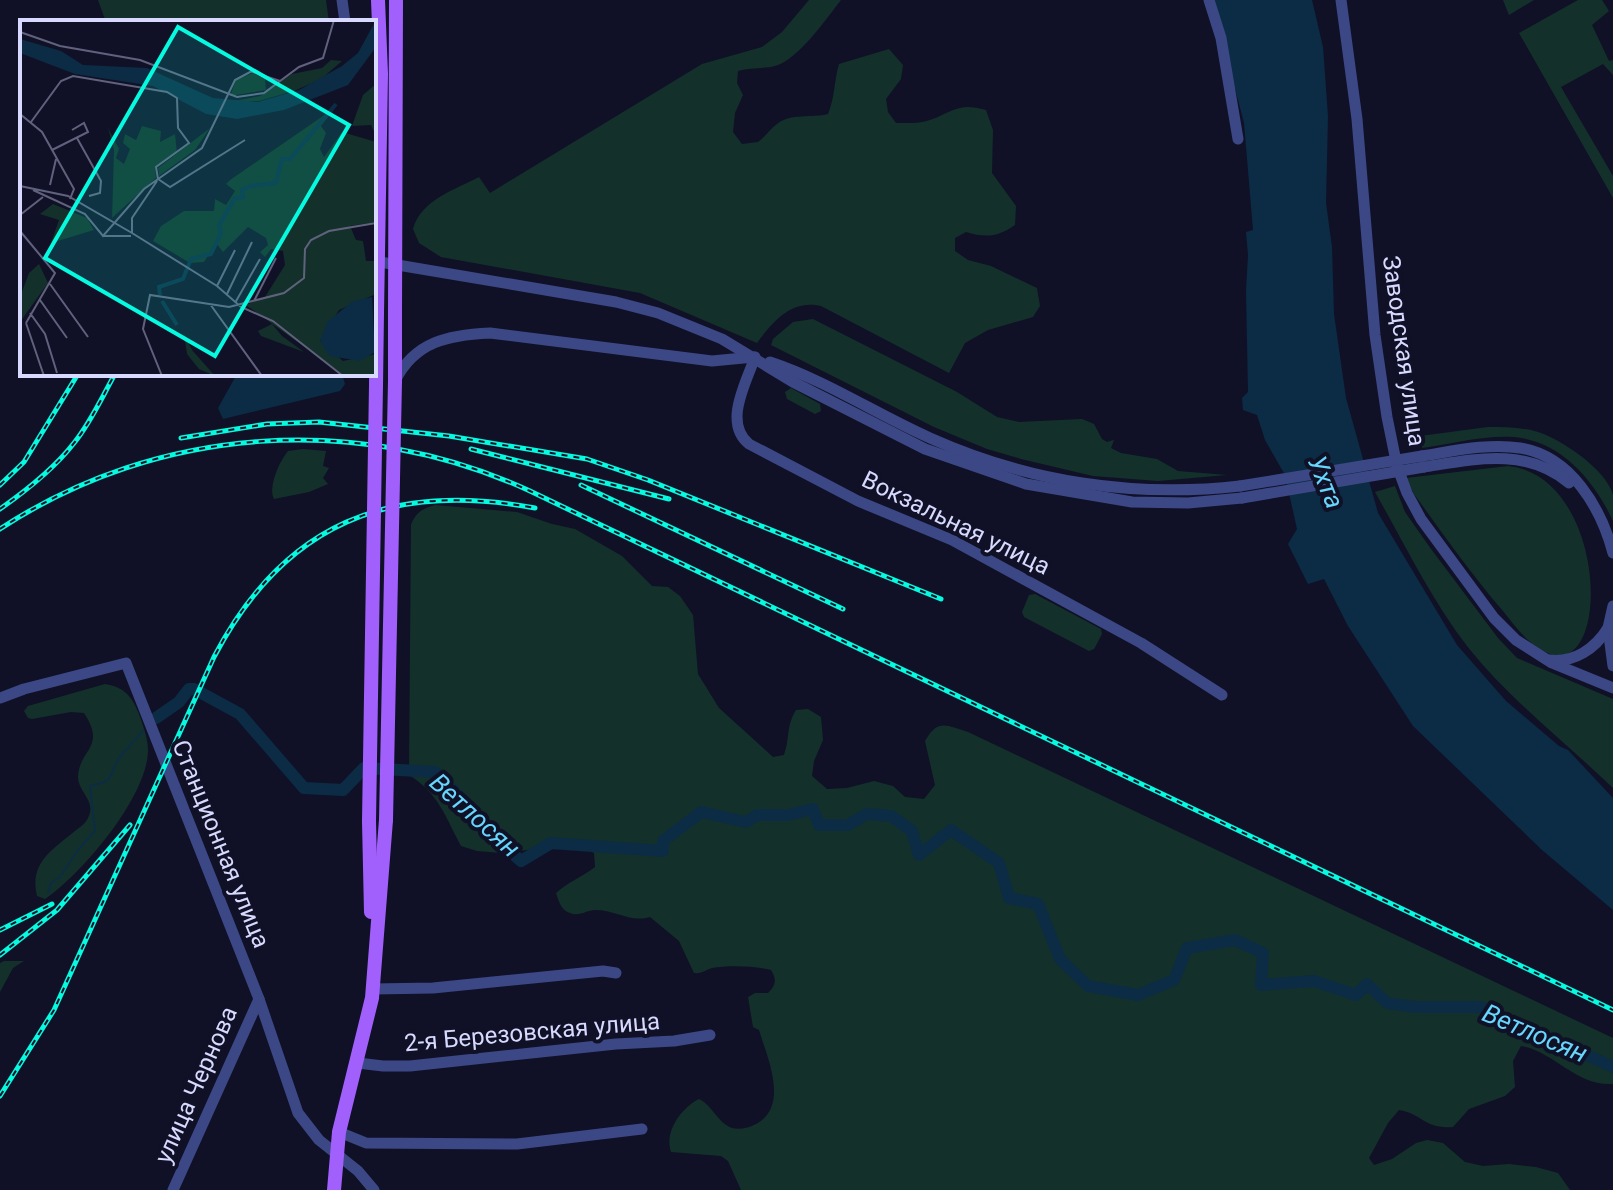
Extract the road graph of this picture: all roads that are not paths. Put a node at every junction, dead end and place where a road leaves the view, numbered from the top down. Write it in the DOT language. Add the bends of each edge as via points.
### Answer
graph roads {
  1 [pos="342,0"];
  2 [pos="378,0"];
  3 [pos="396,0"];
  4 [pos="1209,0"];
  5 [pos="1341,0"];
  6 [pos="345,20"];
  7 [pos="1238,139"];
  8 [pos="376,261"];
  9 [pos="376,346"];
  10 [pos="755,357"];
  11 [pos="375,379"];
  12 [pos="395,381"];
  13 [pos="1613,553"];
  14 [pos="1613,606"];
  15 [pos="1608,628"];
  16 [pos="1541,657"];
  17 [pos="1613,666"];
  18 [pos="1613,688"];
  19 [pos="1222,695"];
  20 [pos="0,698"];
  21 [pos="616,973"];
  22 [pos="373,989"];
  23 [pos="259,999"];
  24 [pos="710,1035"];
  25 [pos="358,1063"];
  26 [pos="642,1129"];
  27 [pos="339,1132"];
  28 [pos="336,1153"];
  29 [pos="173,1190"];
  30 [pos="334,1190"];
  31 [pos="374,1190"];
  1 -- 6 [label="street"];
  2 -- 9 [label="main road, bridge"];
  3 -- 12 [label="main road, bridge"];
  4 -- 7 [label="street"];
  5 -- 16 [label="street, Заводская улица" via="1375,335 1397,466 1421,519 1494,618"];
  8 -- 10 [label="street" via="646,309 697,327"];
  10 -- 12 [label="street" via="712,361 471,334 419,351 403,364"];
  10 -- 13 [label="street, bridge" via="800,372 978,457 1029,473 1131,490 1241,492 1468,449 1523,449 1558,464 1580,485"];
  10 -- 19 [label="street, Вокзальная улица" via="737,417 743,440 858,501 952,540 1154,651"];
  11 -- 22 [label="main road, bridge" via="369,821"];
  12 -- 22 [label="main road, bridge" via="386,820"];
  14 -- 15 [label="street"];
  15 -- 16 [label="street" via="1576,657"];
  15 -- 17 [label="street"];
  16 -- 18 [label="street, Заводская улица"];
  20 -- 23 [label="street, Станционная улица" via="126,663"];
  21 -- 22 [label="street"];
  22 -- 25 [label="main road"];
  23 -- 28 [label="street, Станционная улица" via="298,1113"];
  23 -- 29 [label="street, улица Чернова"];
  24 -- 25 [label="street, 2-я Березовская улица" via="410,1066"];
  25 -- 27 [label="main road"];
  26 -- 27 [label="street" via="517,1144 366,1143"];
  27 -- 28 [label="main road"];
  28 -- 30 [label="main road"];
  28 -- 31 [label="street, Станционная улица"];
}
